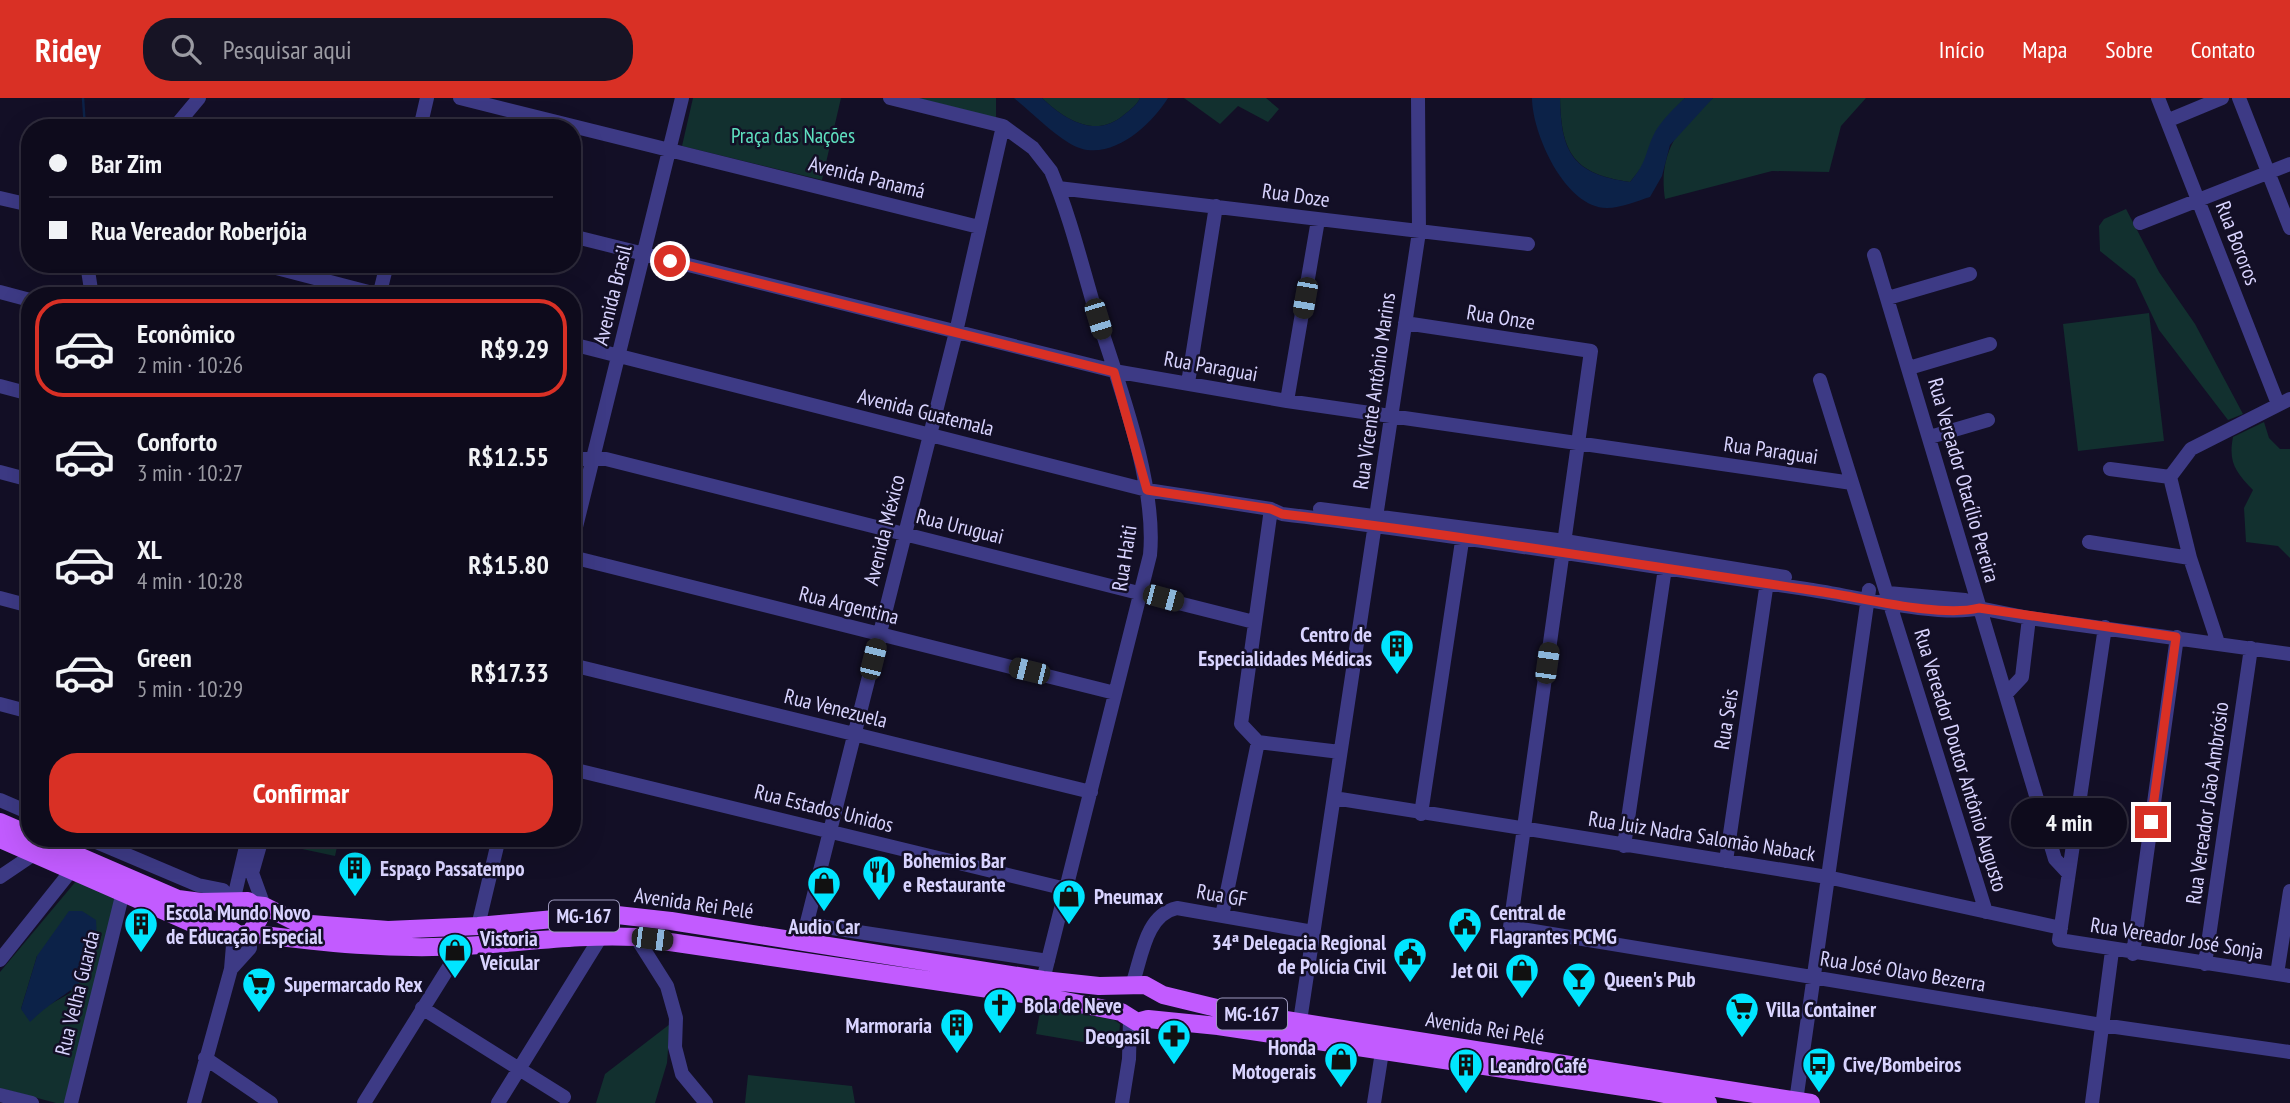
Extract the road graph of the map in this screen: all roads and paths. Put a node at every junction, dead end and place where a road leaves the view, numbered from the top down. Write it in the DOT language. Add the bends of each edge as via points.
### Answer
graph roads {
  1 [pos="199,98"];
  2 [pos="427,98"];
  3 [pos="460,98"];
  4 [pos="682,98"];
  5 [pos="890,98"];
  6 [pos="1418,98"];
  7 [pos="2158,98"];
  8 [pos="2222,98"];
  9 [pos="2239,98"];
  10 [pos="182,119"];
  11 [pos="423,119"];
  12 [pos="544,119"];
  13 [pos="2169,120"];
  14 [pos="1003,126"];
  15 [pos="581,128"];
  16 [pos="669,150"];
  17 [pos="2290,164"];
  18 [pos="2267,173"];
  19 [pos="1058,188"];
  20 [pos="0,198"];
  21 [pos="2199,199"];
  22 [pos="21,203"];
  23 [pos="1216,205"];
  24 [pos="1318,220"];
  25 [pos="2140,223"];
  26 [pos="979,227"];
  27 [pos="2290,228"];
  28 [pos="1419,232"];
  29 [pos="581,238"];
  30 [pos="1528,244"];
  31 [pos="644,254"];
  32 [pos="1874,255"];
  33 [pos="296,273"];
  34 [pos="1970,274"];
  35 [pos="350,287"];
  36 [pos="0,292"];
  37 [pos="21,298"];
  38 [pos="1888,298"];
  39 [pos="1405,323"];
  40 [pos="956,332"];
  41 [pos="1990,344"];
  42 [pos="581,346"];
  43 [pos="619,356"];
  44 [pos="1909,368"];
  45 [pos="1114,372"];
  46 [pos="1820,380"];
  47 [pos="1188,383"];
  48 [pos="0,386"];
  49 [pos="21,392"];
  50 [pos="1287,401"];
  51 [pos="2284,402"];
  52 [pos="1391,417"];
  53 [pos="1988,420"];
  54 [pos="930,435"];
  55 [pos="1930,437"];
  56 [pos="1579,443"];
  57 [pos="581,459"];
  58 [pos="593,460"];
  59 [pos="2110,469"];
  60 [pos="0,472"];
  61 [pos="2171,474"];
  62 [pos="21,478"];
  63 [pos="1853,483"];
  64 [pos="1147,490"];
  65 [pos="581,507"];
  66 [pos="1271,509"];
  67 [pos="1377,519"];
  68 [pos="1463,532"];
  69 [pos="905,534"];
  70 [pos="2089,542"];
  71 [pos="1564,547"];
  72 [pos="2190,558"];
  73 [pos="581,559"];
  74 [pos="1665,568"];
  75 [pos="1768,579"];
  76 [pos="1140,593"];
  77 [pos="1868,594"];
  78 [pos="0,598"];
  79 [pos="1889,598"];
  80 [pos="21,604"];
  81 [pos="1979,608"];
  82 [pos="2029,618"];
  83 [pos="1254,622"];
  84 [pos="2105,627"];
  85 [pos="879,634"];
  86 [pos="2176,637"];
  87 [pos="2218,643"];
  88 [pos="2251,648"];
  89 [pos="2290,654"];
  90 [pos="581,667"];
  91 [pos="1115,693"];
  92 [pos="2007,693"];
  93 [pos="0,704"];
  94 [pos="21,710"];
  95 [pos="854,734"];
  96 [pos="1258,742"];
  97 [pos="1340,752"];
  98 [pos="581,771"];
  99 [pos="1090,792"];
  100 [pos="1334,798"];
  101 [pos="0,800"];
  102 [pos="21,809"];
  103 [pos="1421,814"];
  104 [pos="0,822"];
  105 [pos="1523,829"];
  106 [pos="21,831"];
  107 [pos="830,831"];
  108 [pos="0,839"];
  109 [pos="21,843"];
  110 [pos="1624,846"];
  111 [pos="35,847"];
  112 [pos="37,847"];
  113 [pos="39,847"];
  114 [pos="108,847"];
  115 [pos="246,847"];
  116 [pos="259,847"];
  117 [pos="497,847"];
  118 [pos="1726,861"];
  119 [pos="71,871"];
  120 [pos="2068,873"];
  121 [pos="0,877"];
  122 [pos="1827,877"];
  123 [pos="1066,889"];
  124 [pos="2290,891"];
  125 [pos="123,892"];
  126 [pos="233,903"];
  127 [pos="259,908"];
  128 [pos="1986,912"];
  129 [pos="1222,916"];
  130 [pos="478,926"];
  131 [pos="1314,932"];
  132 [pos="241,933"];
  133 [pos="804,933"];
  134 [pos="2060,934"];
  135 [pos="602,935"];
  136 [pos="636,937"];
  137 [pos="463,946"];
  138 [pos="2112,951"];
  139 [pos="2133,954"];
  140 [pos="0,960"];
  141 [pos="1048,961"];
  142 [pos="2205,964"];
  143 [pos="2284,975"];
  144 [pos="1814,978"];
  145 [pos="1043,980"];
  146 [pos="1140,987"];
  147 [pos="422,1008"];
  148 [pos="1136,1018"];
  149 [pos="1300,1021"];
  150 [pos="2102,1025"];
  151 [pos="1382,1052"];
  152 [pos="2290,1052"];
  153 [pos="205,1058"];
  154 [pos="519,1068"];
  155 [pos="0,1095"];
  156 [pos="1627,1095"];
  157 [pos="564,1097"];
  158 [pos="1645,1097"];
  159 [pos="1804,1102"];
  160 [pos="32,1103"];
  161 [pos="71,1103"];
  162 [pos="194,1103"];
  163 [pos="271,1103"];
  164 [pos="364,1103"];
  165 [pos="498,1103"];
  166 [pos="706,1103"];
  167 [pos="1122,1103"];
  168 [pos="1374,1103"];
  169 [pos="1708,1103"];
  170 [pos="2092,1103"];
  1 -- 10 [label="street"];
  2 -- 11 [label="street"];
  3 -- 12 [label="street, Avenida Panamá"];
  4 -- 16 [label="street, Avenida Brasil"];
  5 -- 14 [label="street"];
  6 -- 28 [label="street, Rua Vicente Antônio Marins"];
  7 -- 13 [label="street, Rua Bororos"];
  8 -- 13 [label="street"];
  9 -- 18 [label="street"];
  13 -- 21 [label="street, Rua Bororos"];
  14 -- 19 [label="street, Rua Haiti" via="1033,148"];
  14 -- 26 [label="street, Avenida México"];
  15 -- 16 [label="street, Avenida Panamá"];
  16 -- 26 [label="street, Avenida Panamá"];
  16 -- 31 [label="street, Avenida Brasil"];
  17 -- 18 [label="street"];
  18 -- 21 [label="street"];
  18 -- 27 [label="street"];
  19 -- 23 [label="street, Rua Doze"];
  19 -- 45 [label="street, Rua Haiti"];
  20 -- 22 [label="street"];
  21 -- 25 [label="street"];
  21 -- 51 [label="street, Rua Bororos"];
  23 -- 24 [label="street, Rua Doze"];
  23 -- 47 [label="street"];
  24 -- 28 [label="street, Rua Doze"];
  24 -- 50 [label="street"];
  26 -- 40 [label="street, Avenida México"];
  28 -- 30 [label="street, Rua Doze"];
  28 -- 39 [label="street, Rua Vicente Antônio Marins"];
  29 -- 31 [label="street, Rua Paraguai"];
  31 -- 40 [label="street, Rua Paraguai"];
  31 -- 43 [label="street, Avenida Brasil"];
  32 -- 38 [label="street, Rua Vereador Otacílio Pereira"];
  33 -- 35 [label="street"];
  34 -- 38 [label="street"];
  36 -- 37 [label="street"];
  38 -- 44 [label="street, Rua Vereador Otacílio Pereira"];
  39 -- 52 [label="street, Rua Vicente Antônio Marins"];
  39 -- 56 [label="street, Rua Onze" via="1591,351"];
  40 -- 45 [label="street, Rua Paraguai"];
  40 -- 54 [label="street, Avenida México"];
  41 -- 44 [label="street"];
  42 -- 43 [label="street, Avenida Guatemala"];
  43 -- 54 [label="street, Avenida Guatemala"];
  43 -- 58 [label="street, Avenida Brasil"];
  44 -- 55 [label="street, Rua Vereador Otacílio Pereira"];
  45 -- 47 [label="street, Rua Paraguai"];
  45 -- 64 [label="street, Rua Haiti"];
  46 -- 63 [label="street, Rua Vereador Doutor Antônio Augusto"];
  47 -- 50 [label="street, Rua Paraguai"];
  48 -- 49 [label="street"];
  50 -- 52 [label="street, Rua Paraguai"];
  51 -- 61 [label="street" via="2191,449"];
  52 -- 56 [label="street, Rua Paraguai"];
  52 -- 67 [label="street, Rua Vicente Antônio Marins"];
  53 -- 55 [label="street"];
  54 -- 64 [label="street, Avenida Guatemala"];
  54 -- 69 [label="street, Avenida México"];
  55 -- 81 [label="street, Rua Vereador Otacílio Pereira"];
  56 -- 63 [label="street, Rua Paraguai"];
  56 -- 71 [label="street"];
  57 -- 58 [label="street, Rua Uruguai"];
  58 -- 65 [label="street, Avenida Brasil"];
  58 -- 69 [label="street, Rua Uruguai" via="606,459"];
  59 -- 61 [label="street"];
  60 -- 62 [label="street"];
  61 -- 72 [label="street"];
  63 -- 79 [label="street, Rua Vereador Doutor Antônio Augusto"];
  64 -- 66 [label="street, Avenida Guatemala"];
  64 -- 76 [label="street, Rua Haiti" via="1153,527"];
  66 -- 67 [label="street, Avenida Guatemala" via="1282,514"];
  66 -- 83 [label="street"];
  67 -- 68 [label="street, Avenida Guatemala"];
  67 -- 97 [label="street, Rua Vicente Antônio Marins"];
  68 -- 71 [label="street, Avenida Guatemala"];
  68 -- 103 [label="street"];
  69 -- 76 [label="street, Rua Uruguai"];
  69 -- 85 [label="street, Avenida México"];
  70 -- 72 [label="street"];
  71 -- 74 [label="street"];
  71 -- 75 [label="street"];
  71 -- 105 [label="street"];
  72 -- 87 [label="street"];
  73 -- 85 [label="street, Rua Argentina"];
  74 -- 75 [label="street"];
  74 -- 110 [label="street"];
  75 -- 77 [label="street"];
  75 -- 118 [label="street, Rua Seis"];
  76 -- 83 [label="street, Rua Uruguai"];
  76 -- 91 [label="street, Rua Haiti"];
  77 -- 79 [label="street"];
  77 -- 122 [label="street"];
  78 -- 80 [label="street"];
  79 -- 81 [label="street" via="1965,600"];
  79 -- 128 [label="street, Rua Vereador Doutor Antônio Augusto"];
  81 -- 82 [label="street"];
  81 -- 92 [label="street, Rua Vereador Otacílio Pereira"];
  82 -- 84 [label="street"];
  82 -- 92 [label="street" via="2022,677"];
  83 -- 96 [label="street" via="1241,724"];
  84 -- 86 [label="street"];
  84 -- 120 [label="street"];
  85 -- 91 [label="street, Rua Argentina"];
  85 -- 95 [label="street, Avenida México"];
  86 -- 87 [label="street"];
  86 -- 139 [label="street"];
  87 -- 88 [label="street"];
  88 -- 89 [label="street"];
  88 -- 142 [label="street, Rua Vereador João Ambrósio"];
  90 -- 95 [label="street, Rua Venezuela"];
  91 -- 99 [label="street, Rua Haiti"];
  92 -- 120 [label="street, Rua Vereador Otacílio Pereira" via="2055,859"];
  93 -- 94 [label="street"];
  95 -- 99 [label="street, Rua Venezuela"];
  95 -- 107 [label="street, Avenida México"];
  96 -- 97 [label="street"];
  96 -- 129 [label="street"];
  97 -- 100 [label="street, Rua Vicente Antônio Marins"];
  98 -- 107 [label="street, Rua Estados Unidos"];
  99 -- 123 [label="street, Rua Haiti"];
  100 -- 103 [label="street, Rua Juiz Nadra Salomão Naback"];
  100 -- 131 [label="street, Rua Vicente Antônio Marins"];
  101 -- 102 [label="street"];
  103 -- 105 [label="street, Rua Juiz Nadra Salomão Naback"];
  104 -- 106 [label="main road"];
  105 -- 110 [label="street, Rua Juiz Nadra Salomão Naback"];
  105 -- 144 [label="street, Rua José Olavo Bezerra" via="1510,927"];
  107 -- 123 [label="street, Rua Estados Unidos"];
  107 -- 133 [label="street, Avenida México"];
  108 -- 109 [label="main road, Avenida Rei Pelé / MG-167"];
  110 -- 118 [label="street, Rua Juiz Nadra Salomão Naback"];
  111 -- 121 [label="street"];
  112 -- 119 [label="main road, Avenida Rei Pelé / MG-167"];
  113 -- 126 [label="main road, Avenida Rei Pelé / MG-167" via="178,899"];
  114 -- 126 [label="street" via="198,885 223,890"];
  115 -- 126 [label="street"];
  116 -- 127 [label="street" via="252,873"];
  117 -- 130 [label="street"];
  118 -- 122 [label="street, Rua Juiz Nadra Salomão Naback"];
  119 -- 125 [label="main road, Avenida Rei Pelé / MG-167"];
  119 -- 140 [label="street"];
  120 -- 134 [label="street"];
  122 -- 128 [label="street, Rua Juiz Nadra Salomão Naback"];
  122 -- 144 [label="street"];
  123 -- 141 [label="street, Rua Haiti"];
  124 -- 143 [label="street"];
  125 -- 132 [label="main road, Avenida Rei Pelé / MG-167" via="210,931"];
  125 -- 161 [label="street, Rua Velha Guarda"];
  126 -- 127 [label="main road, Avenida Rei Pelé" via="240,900"];
  126 -- 132 [label="main road" via="224,921"];
  127 -- 130 [label="main road, Avenida Rei Pelé / MG-167" via="298,923 345,928"];
  127 -- 132 [label="main road" via="258,925"];
  128 -- 134 [label="street, Rua Juiz Nadra Salomão Naback"];
  129 -- 131 [label="street, Rua GF"];
  129 -- 146 [label="street, Rua GF" via="1177,908 1164,911 1152,923"];
  130 -- 133 [label="main road, Avenida Rei Pelé / MG-167" via="608,914"];
  131 -- 149 [label="street, Rua Vicente Antônio Marins"];
  132 -- 137 [label="main road, Avenida Rei Pelé / MG-167" via="362,948"];
  132 -- 153 [label="street"];
  133 -- 141 [label="street"];
  133 -- 145 [label="main road, Avenida Rei Pelé / MG-167"];
  134 -- 138 [label="street, Rua Vereador José Sonja"];
  135 -- 136 [label="main road, Avenida Rei Pelé / MG-167"];
  135 -- 137 [label="main road, Avenida Rei Pelé / MG-167"];
  135 -- 154 [label="street"];
  136 -- 148 [label="main road, Avenida Rei Pelé / MG-167" via="1050,998"];
  136 -- 166 [label="street" via="667,986 682,1074"];
  137 -- 147 [label="street"];
  138 -- 139 [label="street, Rua Vereador José Sonja"];
  138 -- 150 [label="street"];
  139 -- 142 [label="street, Rua Vereador José Sonja"];
  141 -- 145 [label="street, Rua Haiti"];
  142 -- 143 [label="street, Rua Vereador José Sonja"];
  144 -- 150 [label="street, Rua José Olavo Bezerra"];
  144 -- 159 [label="street"];
  145 -- 146 [label="main road, Avenida Rei Pelé / MG-167"];
  146 -- 148 [label="main road" via="1121,994"];
  146 -- 148 [label="main road" via="1156,1009"];
  146 -- 149 [label="main road, Avenida Rei Pelé / MG-167" via="1228,1011"];
  147 -- 154 [label="street"];
  147 -- 164 [label="street"];
  148 -- 151 [label="main road, Avenida Rei Pelé / MG-167"];
  148 -- 167 [label="street"];
  149 -- 159 [label="main road, Avenida Rei Pelé / MG-167"];
  150 -- 152 [label="street, Rua José Olavo Bezerra"];
  150 -- 170 [label="street"];
  151 -- 156 [label="main road, Avenida Rei Pelé / MG-167"];
  151 -- 168 [label="street"];
  153 -- 162 [label="street"];
  153 -- 163 [label="street"];
  154 -- 157 [label="street"];
  154 -- 165 [label="street"];
  155 -- 160 [label="street"];
  156 -- 158 [label="main road, Avenida Rei Pelé / MG-167"];
  158 -- 169 [label="main road, Avenida Rei Pelé / MG-167"];
}
